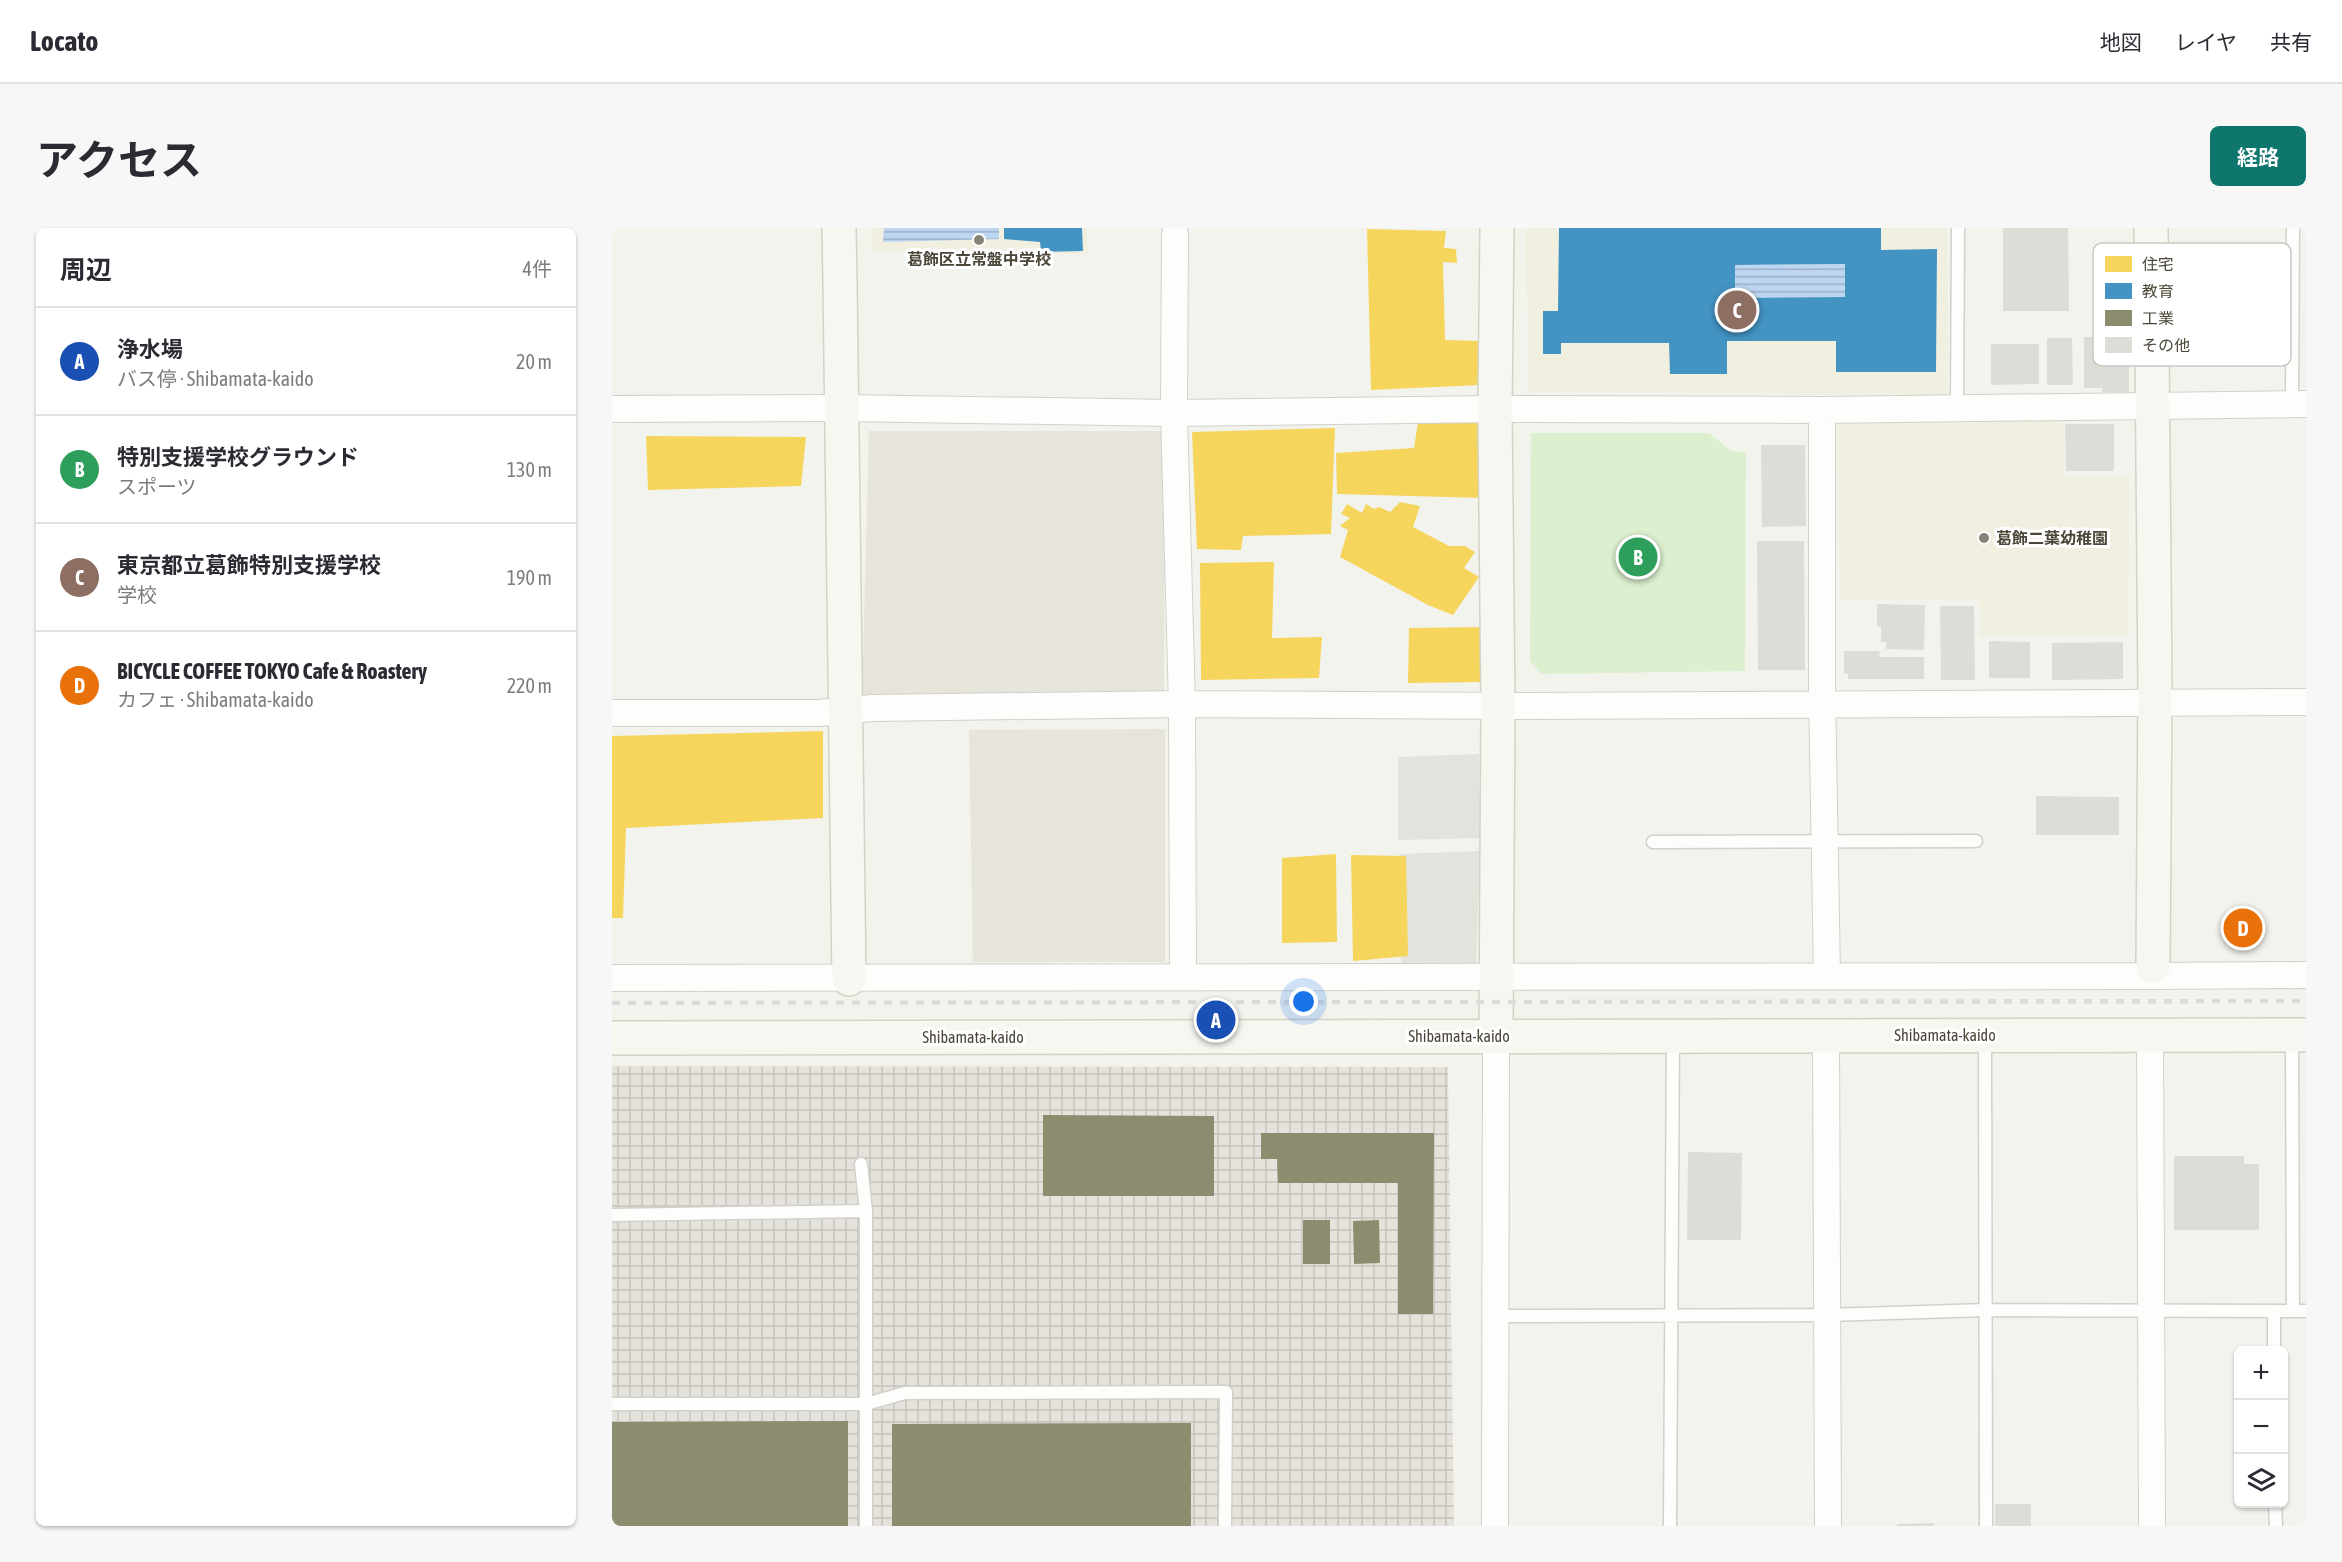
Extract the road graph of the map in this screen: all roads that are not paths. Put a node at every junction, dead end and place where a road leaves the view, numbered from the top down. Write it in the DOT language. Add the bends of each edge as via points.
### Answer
graph roads {
  1 [pos="839,228"];
  2 [pos="1497,228"];
  3 [pos="1958,228"];
  4 [pos="2293,228"];
  5 [pos="1175,234"];
  6 [pos="2151,366"];
  7 [pos="2299,404"];
  8 [pos="2151,406"];
  9 [pos="843,408"];
  10 [pos="1957,408"];
  11 [pos="612,409"];
  12 [pos="1496,409"];
  13 [pos="1822,410"];
  14 [pos="1174,412"];
  15 [pos="2306,702"];
  16 [pos="1182,704"];
  17 [pos="1822,704"];
  18 [pos="2154,704"];
  19 [pos="1498,706"];
  20 [pos="844,710"];
  21 [pos="612,713"];
  22 [pos="1826,841"];
  23 [pos="1976,841"];
  24 [pos="1653,843"];
  25 [pos="2153,971"];
  26 [pos="2306,975"];
  27 [pos="1496,976"];
  28 [pos="1827,976"];
  29 [pos="1183,977"];
  30 [pos="612,978"];
  31 [pos="849,979"];
  32 [pos="1672,1035"];
  33 [pos="1826,1035"];
  34 [pos="1985,1035"];
  35 [pos="2150,1035"];
  36 [pos="2299,1035"];
  37 [pos="1496,1036"];
  38 [pos="612,1038"];
  39 [pos="861,1164"];
  40 [pos="866,1211"];
  41 [pos="612,1215"];
  42 [pos="1986,1310"];
  43 [pos="2274,1311"];
  44 [pos="2300,1311"];
  45 [pos="2152,1312"];
  46 [pos="1670,1314"];
  47 [pos="1827,1315"];
  48 [pos="1494,1316"];
  49 [pos="2274,1346"];
  50 [pos="612,1404"];
  51 [pos="866,1404"];
  52 [pos="2276,1508"];
  53 [pos="866,1526"];
  54 [pos="1225,1526"];
  55 [pos="1495,1526"];
  56 [pos="1670,1526"];
  57 [pos="1828,1526"];
  58 [pos="1986,1526"];
  59 [pos="2152,1526"];
  60 [pos="2276,1526"];
  1 -- 9 [label="street"];
  2 -- 12 [label="street"];
  3 -- 10 [label="lane"];
  4 -- 7 [label="lane"];
  5 -- 14 [label="street"];
  6 -- 8 [label="street"];
  7 -- 8 [label="street"];
  8 -- 10 [label="street"];
  8 -- 18 [label="street"];
  9 -- 11 [label="street"];
  9 -- 14 [label="street"];
  9 -- 20 [label="street"];
  10 -- 13 [label="street"];
  12 -- 13 [label="street"];
  12 -- 14 [label="street"];
  12 -- 19 [label="street"];
  13 -- 17 [label="street"];
  14 -- 16 [label="street"];
  15 -- 18 [label="street"];
  16 -- 19 [label="street"];
  16 -- 20 [label="street"];
  16 -- 29 [label="street"];
  17 -- 18 [label="street"];
  17 -- 19 [label="street"];
  17 -- 22 [label="street"];
  18 -- 25 [label="street"];
  19 -- 27 [label="street"];
  20 -- 21 [label="street"];
  20 -- 31 [label="street"];
  22 -- 23 [label="lane"];
  22 -- 24 [label="lane"];
  22 -- 28 [label="street"];
  25 -- 26 [label="street"];
  25 -- 28 [label="street"];
  27 -- 28 [label="street"];
  27 -- 29 [label="street"];
  27 -- 37 [label="street"];
  29 -- 31 [label="street"];
  30 -- 31 [label="street"];
  32 -- 33 [label="street, Shibamata-kaido"];
  32 -- 37 [label="street, Shibamata-kaido"];
  32 -- 46 [label="lane"];
  33 -- 34 [label="street, Shibamata-kaido"];
  33 -- 47 [label="street"];
  34 -- 35 [label="street, Shibamata-kaido"];
  34 -- 42 [label="lane"];
  35 -- 36 [label="street, Shibamata-kaido"];
  35 -- 45 [label="street"];
  36 -- 44 [label="lane"];
  37 -- 38 [label="street, Shibamata-kaido"];
  37 -- 48 [label="street"];
  39 -- 40 [label="lane"];
  40 -- 41 [label="lane"];
  40 -- 51 [label="lane"];
  42 -- 45 [label="lane"];
  42 -- 47 [label="lane"];
  42 -- 58 [label="lane"];
  43 -- 44 [label="lane"];
  43 -- 45 [label="lane"];
  43 -- 49 [label="lane"];
  45 -- 59 [label="street"];
  46 -- 47 [label="lane"];
  46 -- 48 [label="lane"];
  46 -- 56 [label="lane"];
  47 -- 57 [label="street"];
  48 -- 55 [label="street"];
  50 -- 51 [label="lane"];
  51 -- 53 [label="lane"];
  51 -- 54 [label="lane" via="905,1393 1226,1392"];
  52 -- 60 [label="lane"];
}
